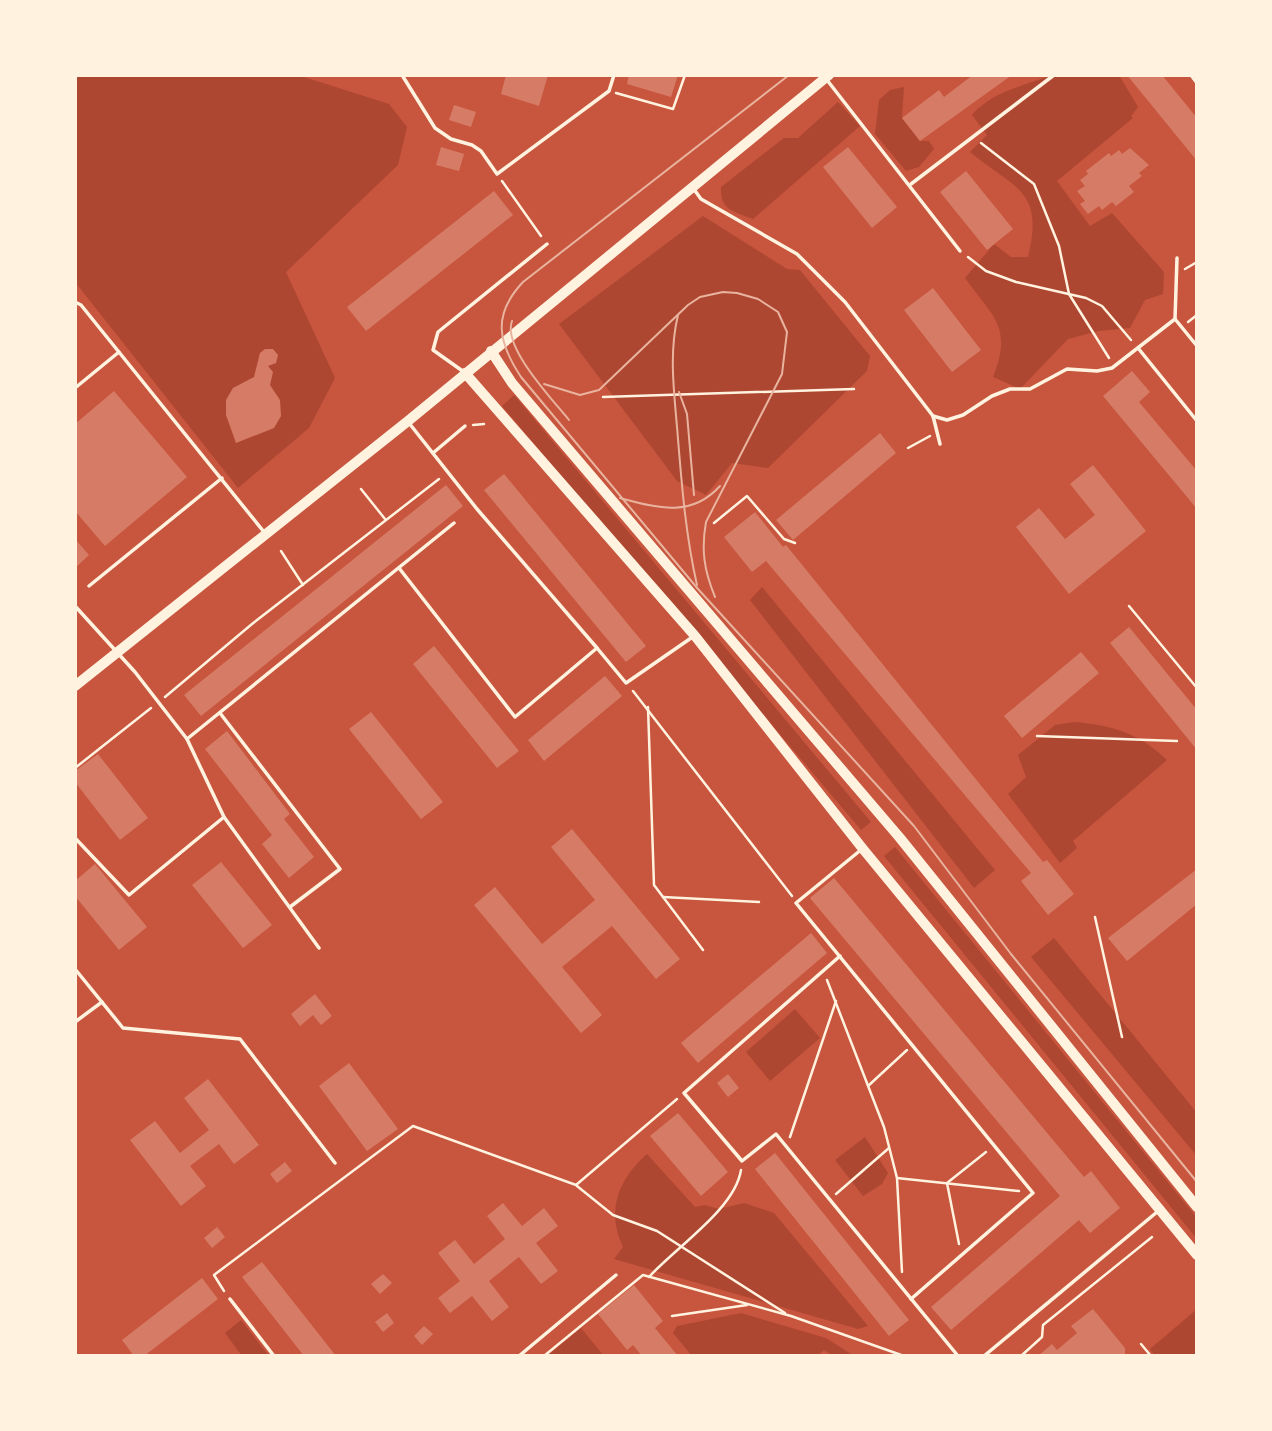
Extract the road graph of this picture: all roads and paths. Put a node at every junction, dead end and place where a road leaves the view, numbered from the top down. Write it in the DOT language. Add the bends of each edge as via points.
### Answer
graph roads {
  1 [pos="402,75"];
  2 [pos="614,75"];
  3 [pos="685,75"];
  4 [pos="1054,75"];
  5 [pos="1191,75"];
  6 [pos="827,77"];
  7 [pos="1197,83"];
  8 [pos="609,92"];
  9 [pos="972,137"];
  10 [pos="497,174"];
  11 [pos="911,184"];
  12 [pos="693,188"];
  13 [pos="547,244"];
  14 [pos="960,251"];
  15 [pos="1177,258"];
  16 [pos="1069,295"];
  17 [pos="75,302"];
  18 [pos="1175,319"];
  19 [pos="1197,346"];
  20 [pos="1138,348"];
  21 [pos="491,351"];
  22 [pos="120,352"];
  23 [pos="1115,366"];
  24 [pos="465,373"];
  25 [pos="75,388"];
  26 [pos="854,389"];
  27 [pos="603,397"];
  28 [pos="933,416"];
  29 [pos="408,421"];
  30 [pos="1197,421"];
  31 [pos="465,426"];
  32 [pos="940,444"];
  33 [pos="908,448"];
  34 [pos="433,453"];
  35 [pos="222,478"];
  36 [pos="439,479"];
  37 [pos="361,489"];
  38 [pos="386,520"];
  39 [pos="454,523"];
  40 [pos="714,523"];
  41 [pos="265,534"];
  42 [pos="795,543"];
  43 [pos="281,551"];
  44 [pos="399,568"];
  45 [pos="303,585"];
  46 [pos="89,586"];
  47 [pos="75,606"];
  48 [pos="1129,606"];
  49 [pos="695,635"];
  50 [pos="597,648"];
  51 [pos="117,652"];
  52 [pos="626,683"];
  53 [pos="75,686"];
  54 [pos="1197,688"];
  55 [pos="157,703"];
  56 [pos="648,707"];
  57 [pos="220,713"];
  58 [pos="1037,736"];
  59 [pos="187,739"];
  60 [pos="1177,741"];
  61 [pos="75,768"];
  62 [pos="224,817"];
  63 [pos="75,838"];
  64 [pos="863,849"];
  65 [pos="663,897"];
  66 [pos="759,902"];
  67 [pos="796,903"];
  68 [pos="290,907"];
  69 [pos="1095,917"];
  70 [pos="319,948"];
  71 [pos="703,950"];
  72 [pos="840,956"];
  73 [pos="75,969"];
  74 [pos="822,972"];
  75 [pos="836,1000"];
  76 [pos="102,1002"];
  77 [pos="75,1022"];
  78 [pos="1122,1037"];
  79 [pos="912,1045"];
  80 [pos="868,1086"];
  81 [pos="684,1093"];
  82 [pos="994,1145"];
  83 [pos="787,1147"];
  84 [pos="889,1148"];
  85 [pos="742,1161"];
  86 [pos="335,1163"];
  87 [pos="897,1178"];
  88 [pos="947,1183"];
  89 [pos="576,1185"];
  90 [pos="1033,1193"];
  91 [pos="830,1199"];
  92 [pos="1197,1207"];
  93 [pos="1161,1209"];
  94 [pos="1152,1237"];
  95 [pos="680,1246"];
  96 [pos="1197,1255"];
  97 [pos="961,1256"];
  98 [pos="616,1275"];
  99 [pos="649,1277"];
  100 [pos="904,1290"];
  101 [pos="230,1299"];
  102 [pos="911,1299"];
  103 [pos="751,1305"];
  104 [pos="672,1316"];
  105 [pos="791,1316"];
  106 [pos="1140,1343"];
  107 [pos="274,1356"];
  108 [pos="519,1356"];
  109 [pos="544,1356"];
  110 [pos="905,1356"];
  111 [pos="958,1356"];
  112 [pos="984,1356"];
  113 [pos="1021,1356"];
  114 [pos="1151,1356"];
  1 -- 10 [label="lane" via="435,128 481,151"];
  2 -- 8 [label="lane"];
  3 -- 8 [label="path" via="673,109"];
  4 -- 9 [label="lane"];
  5 -- 7 [label="lane"];
  6 -- 11 [label="lane"];
  6 -- 12 [label="street"];
  8 -- 10 [label="lane"];
  9 -- 11 [label="lane"];
  9 -- 16 [label="path" via="1034,184 1059,246"];
  10 -- 13 [label="path"];
  11 -- 14 [label="lane"];
  12 -- 21 [label="street"];
  12 -- 28 [label="lane" via="701,200 797,254 845,302"];
  13 -- 24 [label="lane" via="439,332 433,350"];
  14 -- 16 [label="path" via="986,271"];
  15 -- 18 [label="lane"];
  16 -- 20 [label="path" via="1102,306"];
  16 -- 23 [label="path"];
  17 -- 22 [label="lane"];
  18 -- 19 [label="lane"];
  18 -- 20 [label="lane"];
  20 -- 23 [label="lane"];
  20 -- 30 [label="lane"];
  21 -- 24 [label="street"];
  21 -- 92 [label="street" via="512,383 906,846"];
  22 -- 25 [label="lane"];
  22 -- 35 [label="lane"];
  23 -- 28 [label="lane" via="1097,371 1067,369 1030,388 992,396 963,415 947,420"];
  24 -- 29 [label="street"];
  24 -- 49 [label="street"];
  26 -- 27 [label="path"];
  28 -- 32 [label="lane"];
  29 -- 34 [label="lane"];
  29 -- 41 [label="street"];
  31 -- 34 [label="lane"];
  32 -- 33 [label="path" via="932,435"];
  34 -- 50 [label="lane"];
  35 -- 41 [label="lane"];
  35 -- 46 [label="lane"];
  36 -- 38 [label="path"];
  37 -- 38 [label="path"];
  38 -- 45 [label="path"];
  39 -- 44 [label="lane"];
  40 -- 42 [label="path" via="747,496 784,539"];
  41 -- 51 [label="street"];
  43 -- 45 [label="path"];
  44 -- 50 [label="lane" via="515,717"];
  44 -- 57 [label="lane"];
  45 -- 55 [label="path"];
  47 -- 51 [label="lane"];
  48 -- 54 [label="path"];
  49 -- 52 [label="lane"];
  49 -- 64 [label="street"];
  50 -- 52 [label="lane"];
  51 -- 53 [label="street"];
  51 -- 55 [label="lane"];
  52 -- 56 [label="path"];
  55 -- 59 [label="lane"];
  55 -- 61 [label="path"];
  56 -- 65 [label="path" via="654,885"];
  56 -- 67 [label="path"];
  57 -- 59 [label="lane"];
  57 -- 68 [label="lane" via="340,869"];
  58 -- 60 [label="path"];
  59 -- 62 [label="lane"];
  62 -- 63 [label="lane" via="129,895"];
  62 -- 68 [label="lane"];
  64 -- 67 [label="lane"];
  64 -- 93 [label="street"];
  65 -- 66 [label="path"];
  65 -- 71 [label="path"];
  67 -- 72 [label="lane"];
  68 -- 70 [label="lane"];
  69 -- 78 [label="path"];
  72 -- 74 [label="lane"];
  72 -- 79 [label="lane"];
  73 -- 76 [label="lane"];
  74 -- 75 [label="path"];
  74 -- 81 [label="lane"];
  75 -- 80 [label="path"];
  75 -- 83 [label="path"];
  76 -- 77 [label="lane"];
  76 -- 86 [label="lane" via="122,1028 240,1039"];
  79 -- 80 [label="path"];
  79 -- 82 [label="lane"];
  80 -- 84 [label="path"];
  81 -- 85 [label="lane"];
  81 -- 89 [label="path"];
  82 -- 88 [label="path"];
  82 -- 90 [label="lane"];
  83 -- 85 [label="lane" via="776,1134"];
  83 -- 91 [label="lane"];
  84 -- 87 [label="path"];
  84 -- 91 [label="path"];
  85 -- 95 [label="path" via="739,1185"];
  87 -- 88 [label="path"];
  87 -- 100 [label="path"];
  88 -- 90 [label="path"];
  88 -- 97 [label="path"];
  89 -- 95 [label="path" via="613,1215 657,1231"];
  89 -- 101 [label="path" via="413,1126 214,1275"];
  90 -- 97 [label="lane"];
  91 -- 100 [label="lane"];
  93 -- 96 [label="street"];
  93 -- 112 [label="lane"];
  94 -- 113 [label="path" via="1043,1325 1042,1337"];
  95 -- 99 [label="path"];
  95 -- 105 [label="path"];
  97 -- 102 [label="lane"];
  98 -- 108 [label="lane"];
  99 -- 103 [label="path"];
  99 -- 109 [label="path" via="643,1275"];
  100 -- 102 [label="lane"];
  101 -- 107 [label="lane"];
  102 -- 111 [label="lane"];
  103 -- 104 [label="path"];
  103 -- 105 [label="path"];
  105 -- 110 [label="path"];
  106 -- 114 [label="path"];
}
